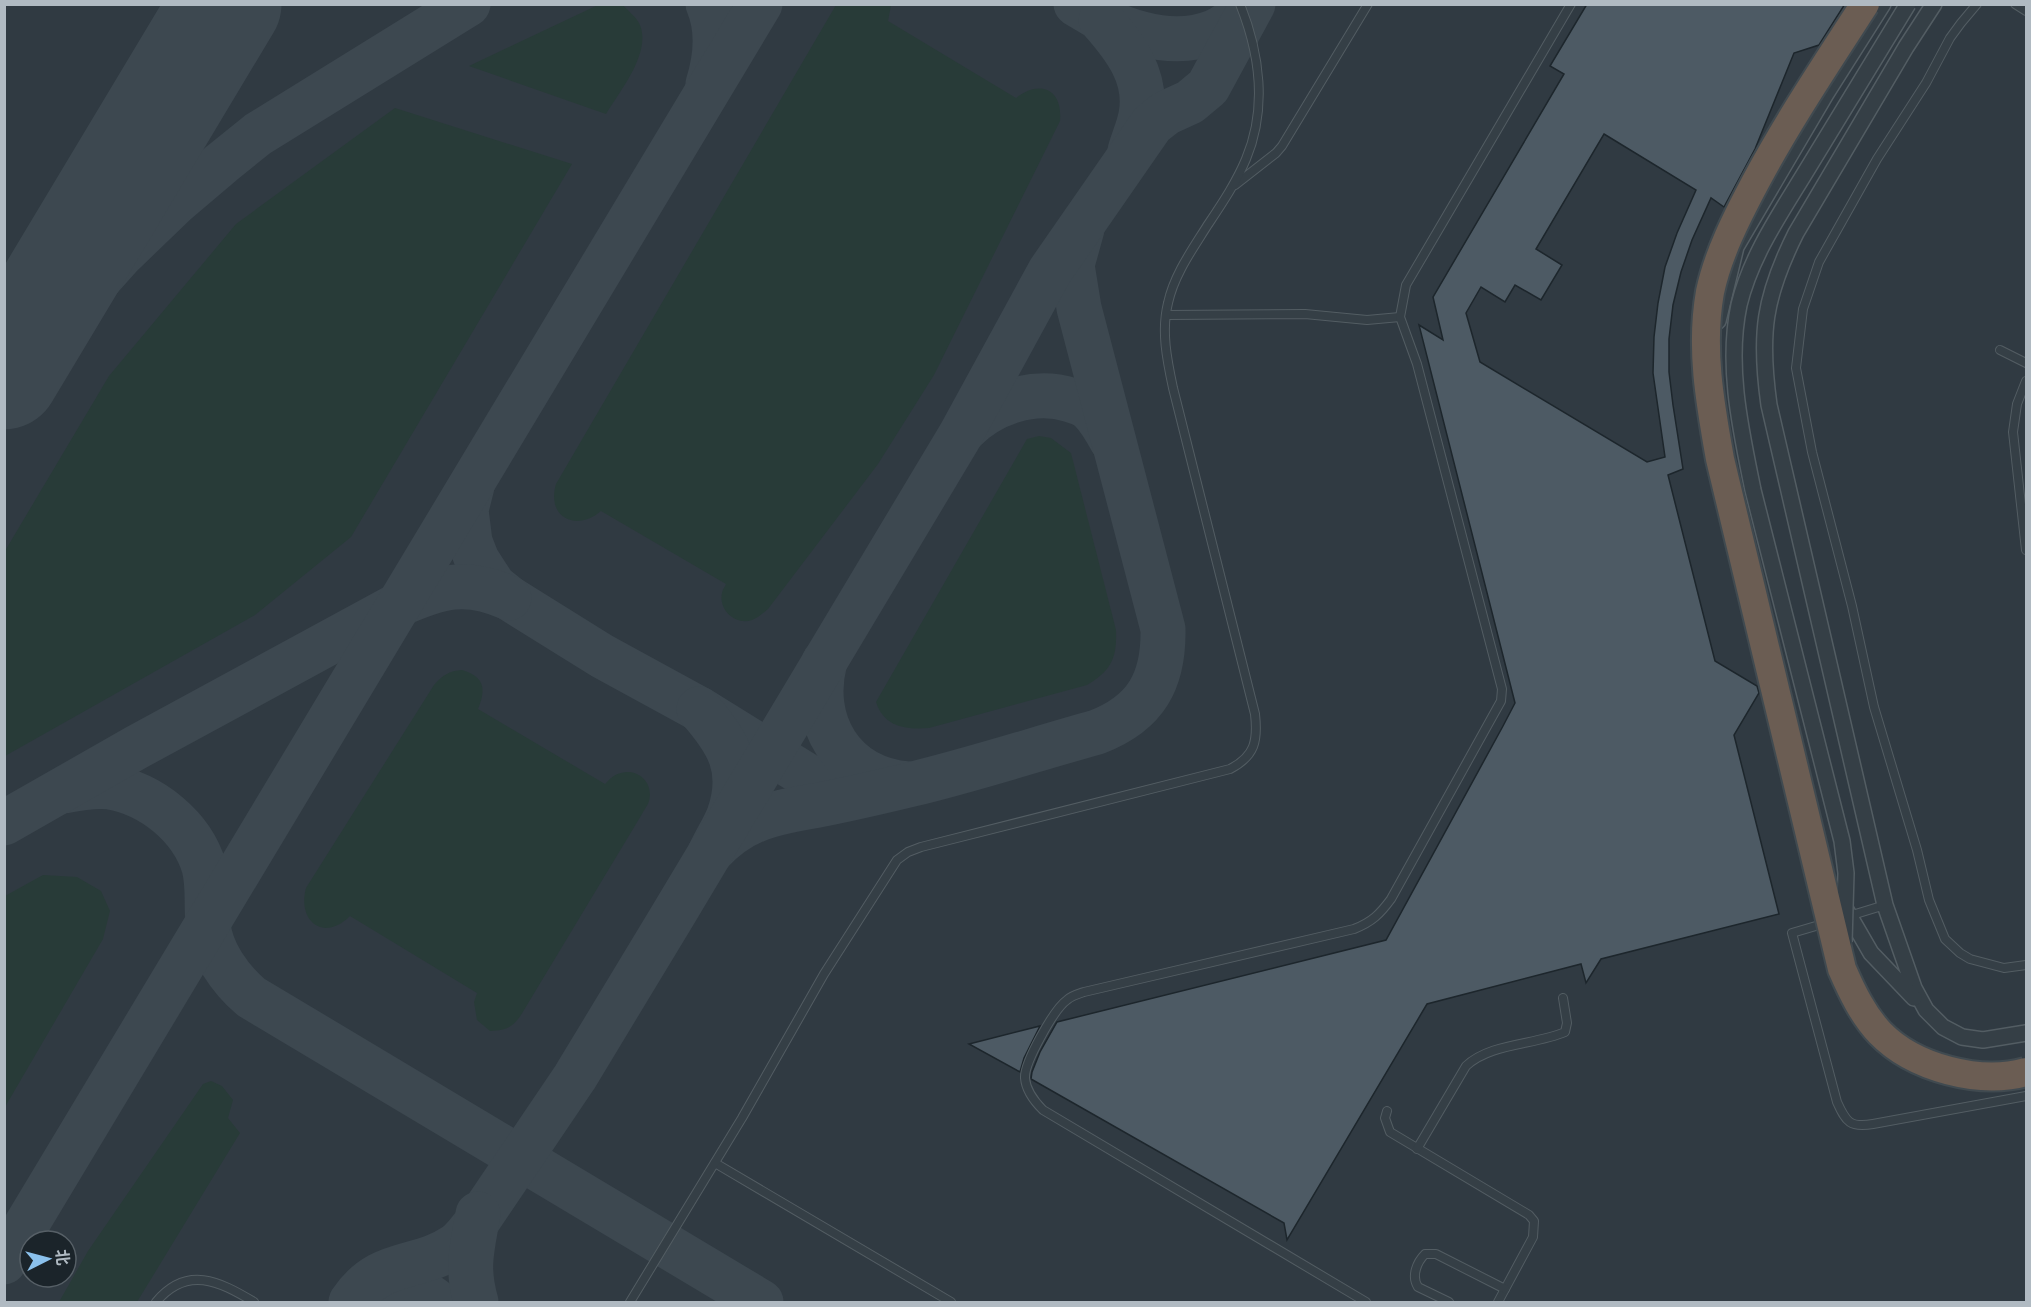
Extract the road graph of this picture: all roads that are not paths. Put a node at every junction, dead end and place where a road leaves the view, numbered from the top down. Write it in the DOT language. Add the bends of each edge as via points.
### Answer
graph roads {
  1 [pos="1240,4"];
  2 [pos="1368,4"];
  3 [pos="1570,4"];
  4 [pos="1865,4"];
  5 [pos="1883,4"];
  6 [pos="1908,4"];
  7 [pos="1934,4"];
  8 [pos="1977,4"];
  9 [pos="2015,4"];
  10 [pos="2026,11"];
  11 [pos="1232,188"];
  12 [pos="1166,315"];
  13 [pos="1400,317"];
  14 [pos="2000,350"];
  15 [pos="2026,363"];
  16 [pos="2026,381"];
  17 [pos="2026,550"];
  18 [pos="1885,905"];
  19 [pos="1849,916"];
  20 [pos="2026,965"];
  21 [pos="1842,969"];
  22 [pos="1563,998"];
  23 [pos="1926,1010"];
  24 [pos="2026,1033"];
  25 [pos="2026,1072"];
  26 [pos="2026,1096"];
  27 [pos="1387,1111"];
  28 [pos="1417,1149"];
  29 [pos="715,1163"];
  30 [pos="1505,1289"];
  31 [pos="156,1302"];
  32 [pos="254,1302"];
  33 [pos="630,1302"];
  34 [pos="951,1302"];
  35 [pos="1366,1302"];
  36 [pos="1449,1302"];
  37 [pos="1498,1302"];
  1 -- 11 [label="lane" via="1254,48 1259,98 1253,140"];
  2 -- 11 [label="lane" via="1282,146"];
  3 -- 13 [label="lane" via="1406,285"];
  4 -- 21 [label="highway, bridge" via="1777,143 1740,211 1710,291 1705,344 1720,459"];
  5 -- 19 [label="street" via="1736,247 1717,328 1719,394 1837,896"];
  6 -- 21 [label="street, bridge" via="1751,269 1734,346 1751,480 1842,841 1846,873"];
  7 -- 18 [label="street" via="1796,233 1770,296 1764,331 1769,405"];
  8 -- 20 [label="lane" via="1950,38 1820,262 1803,309 1796,368 1812,452 1874,707 1929,900 1945,939 1960,953 2004,968"];
  9 -- 10 [label="lane"];
  11 -- 12 [label="lane" via="1180,271"];
  12 -- 13 [label="lane" via="1305,314 1367,320"];
  12 -- 29 [label="lane" via="1166,355 1173,388 1255,714 1257,733 1249,756 1223,771 921,848 897,860 825,974"];
  13 -- 35 [label="lane" via="1417,364 1502,689 1501,701 1391,899 1369,923 1084,992 1066,1000 1053,1014 1025,1076 1034,1101 1043,1110"];
  14 -- 15 [label="lane"];
  16 -- 17 [label="lane" via="2017,404 2013,432"];
  18 -- 19 [label="lane"];
  18 -- 23 [label="street" via="1914,988"];
  19 -- 23 [label="street" via="1871,953"];
  19 -- 26 [label="lane" via="1792,933 1837,1102 1850,1123 1859,1126"];
  21 -- 25 [label="highway, bridge" via="1864,1012 1881,1033 1904,1051 1957,1073 1987,1076"];
  22 -- 28 [label="lane" via="1565,1032 1471,1061"];
  23 -- 24 [label="street" via="1943,1027 1962,1036 1983,1040"];
  27 -- 28 [label="lane" via="1390,1132"];
  28 -- 30 [label="lane" via="1534,1221 1533,1237"];
  29 -- 33 [label="lane"];
  29 -- 34 [label="lane"];
  30 -- 36 [label="lane" via="1436,1254 1425,1254 1415,1273 1415,1282"];
  30 -- 37 [label="lane"];
  31 -- 32 [label="lane" via="182,1282 199,1280 228,1286"];
}
